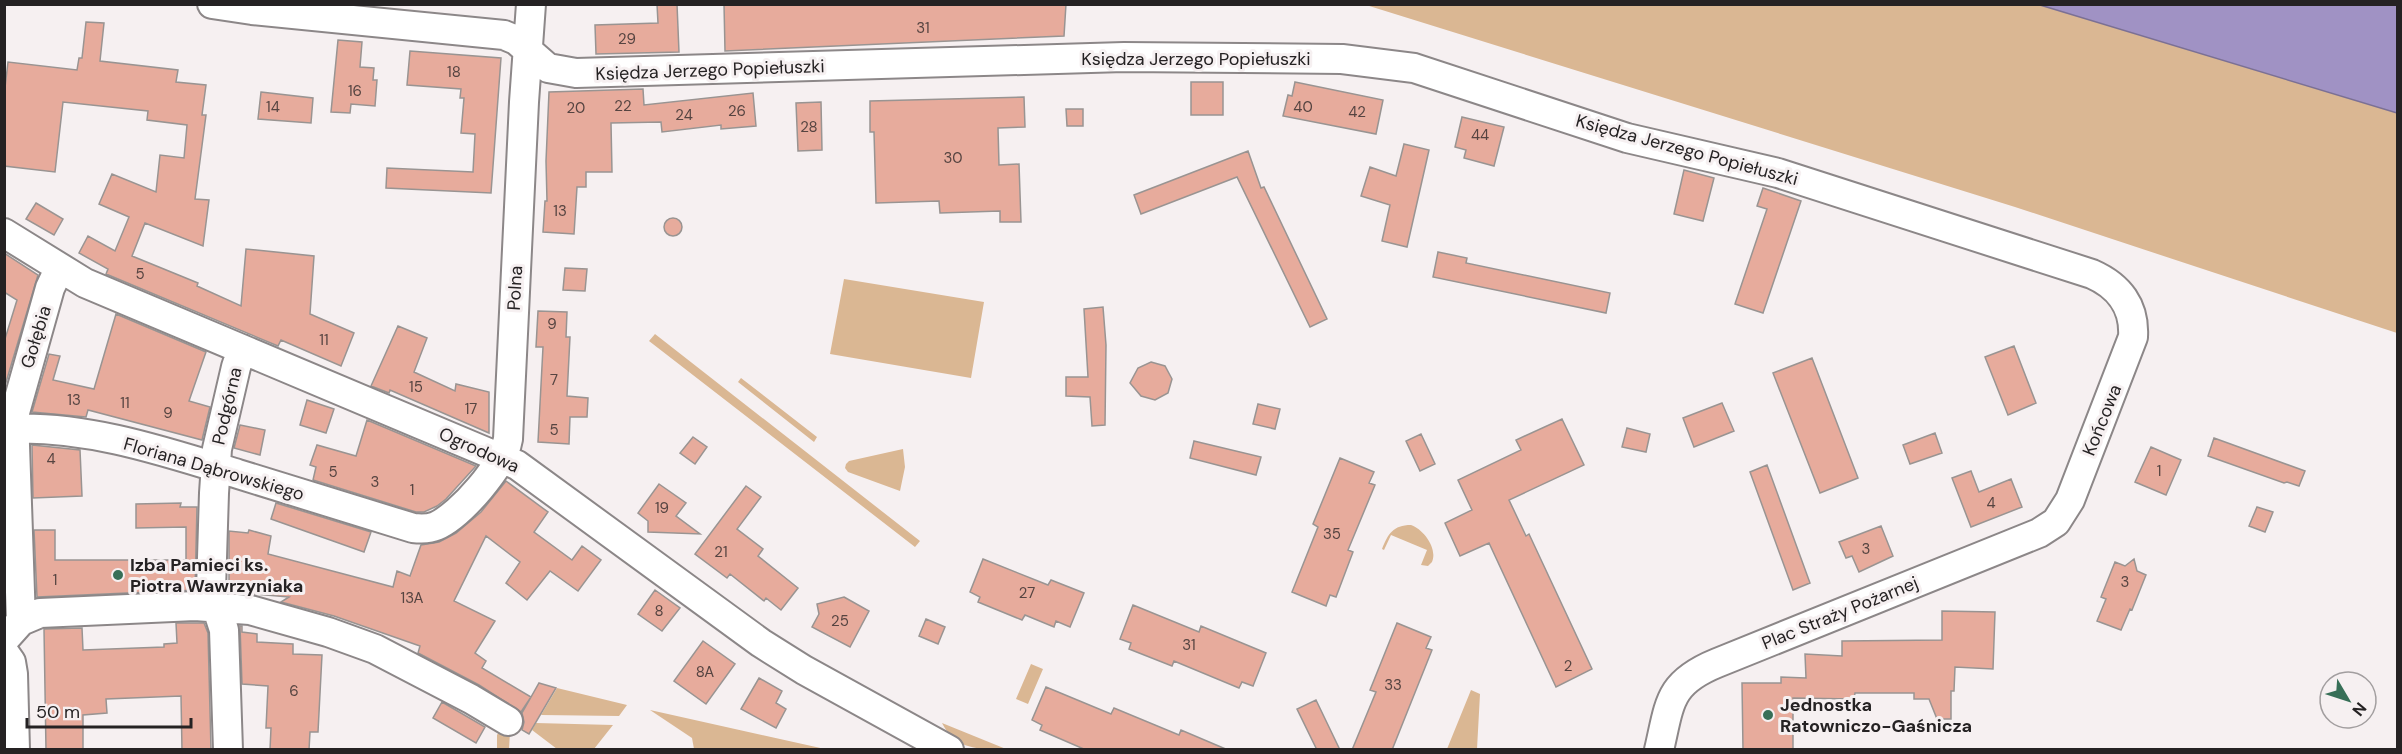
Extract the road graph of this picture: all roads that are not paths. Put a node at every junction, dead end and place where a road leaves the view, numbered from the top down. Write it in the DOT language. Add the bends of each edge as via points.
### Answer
graph roads {
  1 [pos="212,4"];
  2 [pos="531,4"];
  3 [pos="527,51"];
  4 [pos="4,233"];
  5 [pos="59,269"];
  6 [pos="2134,326"];
  7 [pos="242,349"];
  8 [pos="9,428"];
  9 [pos="502,458"];
  10 [pos="215,466"];
  11 [pos="2062,513"];
  12 [pos="420,529"];
  13 [pos="217,607"];
  14 [pos="13,630"];
  15 [pos="4,652"];
  16 [pos="508,720"];
  17 [pos="15,750"];
  18 [pos="228,750"];
  19 [pos="949,750"];
  20 [pos="1659,750"];
  1 -- 3 [label="street, Księdza Jerzego Popiełuszki" via="504,35"];
  2 -- 3 [label="street, Polna"];
  3 -- 6 [label="street, Księdza Jerzego Popiełuszki" via="548,68 576,73 1125,57 1342,59 1414,68 1627,138 1778,173 2092,274 2123,296"];
  3 -- 9 [label="street, Polna" via="508,439"];
  4 -- 5 [label="street, Ogrodowa"];
  5 -- 7 [label="street, Ogrodowa" via="85,284"];
  5 -- 8 [label="street, Gołębia"];
  6 -- 11 [label="street, Końcowa" via="2130,348"];
  7 -- 9 [label="street, Ogrodowa"];
  7 -- 10 [label="street, Podgórna"];
  8 -- 10 [label="street, Floriana Dąbrowskiego" via="103,438"];
  8 -- 14 [label="street, Gołębia"];
  9 -- 12 [label="street, Polna" via="452,514 436,526"];
  9 -- 19 [label="street, Ogrodowa" via="523,469 761,643"];
  10 -- 12 [label="street, Floriana Dąbrowskiego"];
  10 -- 13 [label="street, Podgórna" via="211,590"];
  11 -- 20 [label="street, Plac Straży Pożarnej" via="2039,534 1693,674 1673,696"];
  13 -- 14 [label="street" via="40,613"];
  13 -- 16 [label="street" via="266,614 362,643"];
  13 -- 18 [label="street, Podgórna" via="224,630"];
  15 -- 17 [label="street" via="13,674"];
}
